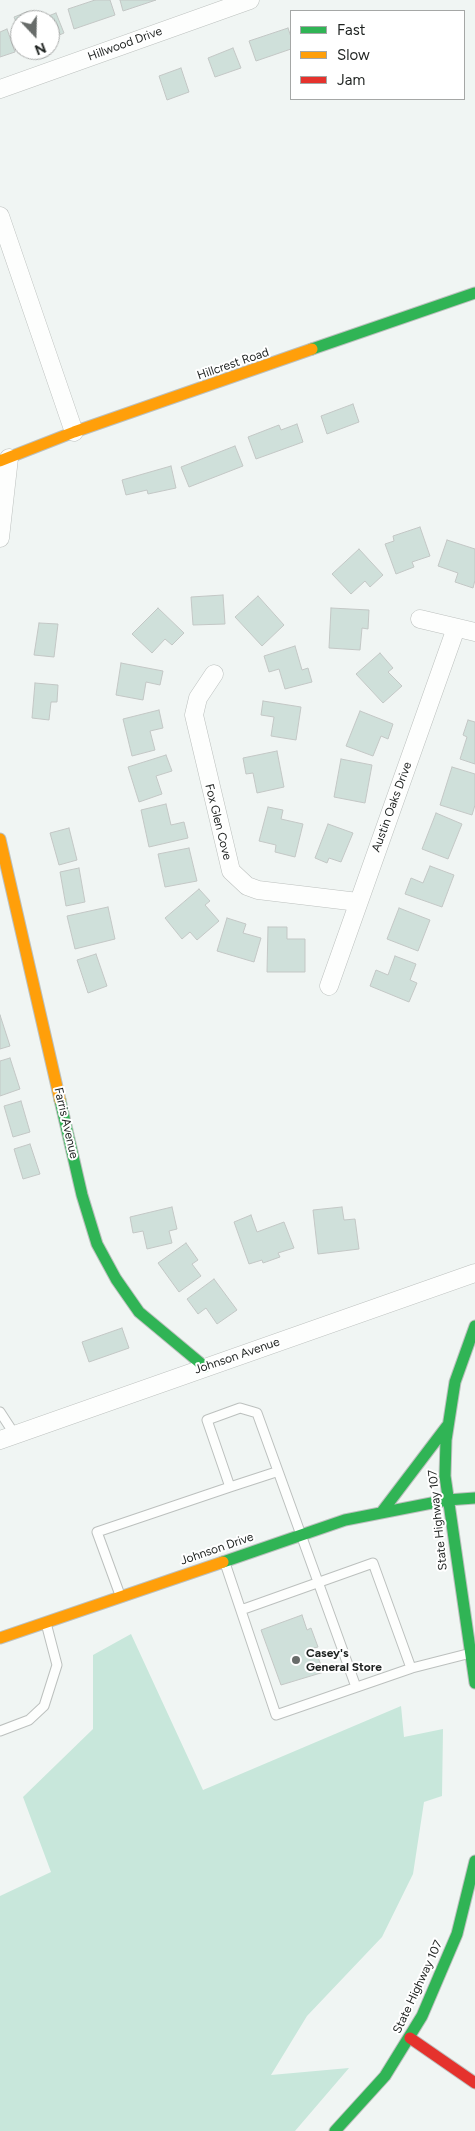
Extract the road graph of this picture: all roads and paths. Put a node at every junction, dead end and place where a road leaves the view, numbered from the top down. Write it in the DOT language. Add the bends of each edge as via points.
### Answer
graph roads {
  1 [pos="250,0"];
  2 [pos="0,89"];
  3 [pos="0,216"];
  4 [pos="475,293"];
  5 [pos="74,432"];
  6 [pos="4,460"];
  7 [pos="0,538"];
  8 [pos="420,619"];
  9 [pos="456,628"];
  10 [pos="475,632"];
  11 [pos="214,674"];
  12 [pos="0,839"];
  13 [pos="358,902"];
  14 [pos="329,986"];
  15 [pos="475,1273"];
  16 [pos="475,1326"];
  17 [pos="205,1367"];
  18 [pos="0,1412"];
  19 [pos="447,1426"];
  20 [pos="8,1437"];
  21 [pos="276,1472"];
  22 [pos="230,1487"];
  23 [pos="475,1498"];
  24 [pos="447,1500"];
  25 [pos="381,1513"];
  26 [pos="299,1536"];
  27 [pos="224,1561"];
  28 [pos="317,1583"];
  29 [pos="120,1597"];
  30 [pos="241,1610"];
  31 [pos="46,1623"];
  32 [pos="0,1638"];
  33 [pos="470,1654"];
  34 [pos="410,1668"];
  35 [pos="475,1682"];
  36 [pos="356,1688"];
  37 [pos="0,1731"];
  38 [pos="475,1861"];
  39 [pos="410,2038"];
  40 [pos="475,2083"];
  41 [pos="335,2131"];
  1 -- 2 [label="street, Hillwood Drive"];
  3 -- 5 [label="street"];
  4 -- 5 [label="street, Hillcrest Road"];
  5 -- 6 [label="street, Hillcrest Road"];
  6 -- 7 [label="street"];
  8 -- 9 [label="street"];
  9 -- 10 [label="street"];
  9 -- 13 [label="street, Austin Oaks Drive"];
  11 -- 13 [label="street, Fox Glen Cove" via="198,698 194,715 231,871 247,886 258,890"];
  12 -- 17 [label="street, Farris Avenue" via="82,1195 97,1244 116,1279 140,1312"];
  13 -- 14 [label="street, Austin Oaks Drive"];
  15 -- 17 [label="street, Johnson Avenue"];
  16 -- 19 [label="street, State Highway 107" via="455,1382"];
  17 -- 20 [label="street, Johnson Avenue"];
  18 -- 20 [label="lane"];
  19 -- 24 [label="street, State Highway 107"];
  19 -- 25 [label="street"];
  21 -- 22 [label="lane"];
  21 -- 22 [label="lane" via="257,1413 240,1408 207,1420"];
  21 -- 26 [label="lane"];
  22 -- 29 [label="lane" via="98,1532"];
  23 -- 24 [label="street, Johnson Drive"];
  24 -- 25 [label="street, Johnson Drive"];
  24 -- 33 [label="street, State Highway 107"];
  25 -- 26 [label="street, Johnson Drive" via="345,1520"];
  26 -- 27 [label="street, Johnson Drive"];
  26 -- 28 [label="lane"];
  27 -- 29 [label="street, Johnson Drive"];
  27 -- 30 [label="lane"];
  28 -- 30 [label="lane"];
  28 -- 34 [label="lane" via="373,1563"];
  28 -- 36 [label="lane"];
  29 -- 31 [label="street, Johnson Drive"];
  30 -- 36 [label="lane" via="276,1715"];
  31 -- 32 [label="street, Johnson Drive"];
  31 -- 37 [label="lane" via="57,1665 44,1706 29,1720"];
  33 -- 34 [label="lane"];
  33 -- 35 [label="street, State Highway 107"];
  34 -- 36 [label="lane"];
  38 -- 39 [label="street, State Highway 107" via="457,1934"];
  39 -- 40 [label="street"];
  39 -- 41 [label="street, State Highway 107" via="385,2076"];
}
